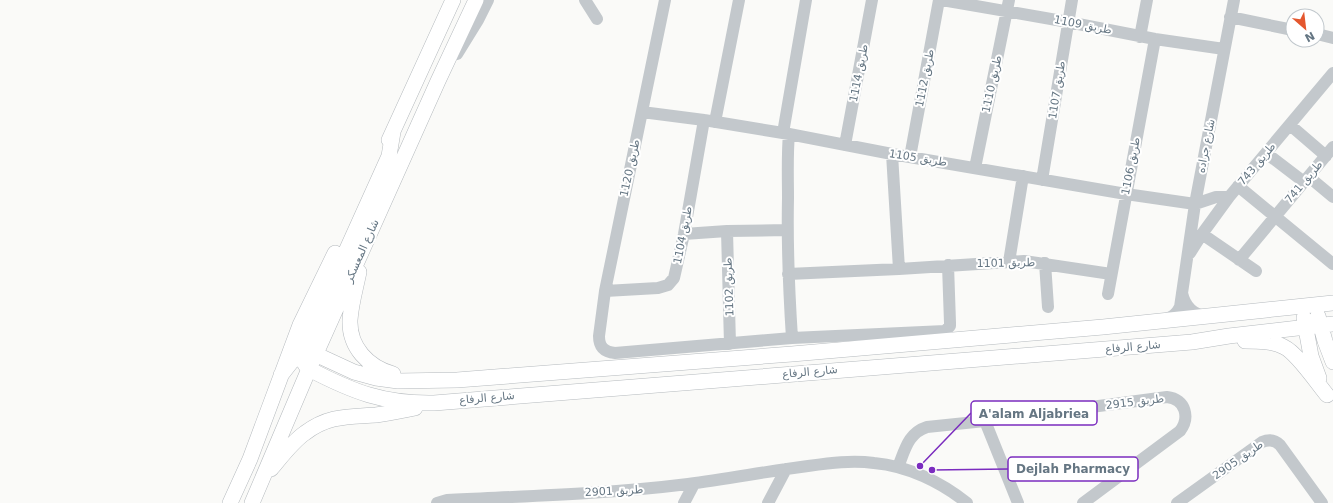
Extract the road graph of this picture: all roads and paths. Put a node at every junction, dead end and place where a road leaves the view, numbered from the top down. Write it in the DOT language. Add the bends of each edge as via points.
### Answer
graph roads {
  1 [pos="453,0"];
  2 [pos="476,0"];
  3 [pos="488,0"];
  4 [pos="585,0"];
  5 [pos="665,0"];
  6 [pos="739,0"];
  7 [pos="806,0"];
  8 [pos="872,0"];
  9 [pos="941,0"];
  10 [pos="1072,0"];
  11 [pos="1147,0"];
  12 [pos="1234,0"];
  13 [pos="1008,6"];
  14 [pos="1230,17"];
  15 [pos="597,19"];
  16 [pos="1068,22"];
  17 [pos="1285,28"];
  18 [pos="1140,36"];
  19 [pos="1155,40"];
  20 [pos="1224,49"];
  21 [pos="1333,73"];
  22 [pos="438,81"];
  23 [pos="642,112"];
  24 [pos="710,121"];
  25 [pos="1290,125"];
  26 [pos="393,132"];
  27 [pos="786,134"];
  28 [pos="845,145"];
  29 [pos="1329,152"];
  30 [pos="1266,153"];
  31 [pos="892,154"];
  32 [pos="910,157"];
  33 [pos="975,168"];
  34 [pos="1023,176"];
  35 [pos="1306,179"];
  36 [pos="1042,180"];
  37 [pos="1238,186"];
  38 [pos="1126,194"];
  39 [pos="1230,197"];
  40 [pos="1333,197"];
  41 [pos="1195,204"];
  42 [pos="1275,217"];
  43 [pos="787,230"];
  44 [pos="727,231"];
  45 [pos="684,234"];
  46 [pos="1202,234"];
  47 [pos="364,247"];
  48 [pos="1186,260"];
  49 [pos="1239,260"];
  50 [pos="1010,262"];
  51 [pos="1045,263"];
  52 [pos="1333,264"];
  53 [pos="948,265"];
  54 [pos="899,269"];
  55 [pos="1256,271"];
  56 [pos="788,274"];
  57 [pos="1111,274"];
  58 [pos="604,291"];
  59 [pos="1182,293"];
  60 [pos="1108,294"];
  61 [pos="1333,303"];
  62 [pos="1048,306"];
  63 [pos="1309,306"];
  64 [pos="1212,317"];
  65 [pos="1157,322"];
  66 [pos="1327,324"];
  67 [pos="1305,326"];
  68 [pos="792,338"];
  69 [pos="1192,342"];
  70 [pos="730,344"];
  71 [pos="308,360"];
  72 [pos="1333,362"];
  73 [pos="281,374"];
  74 [pos="421,381"];
  75 [pos="1330,399"];
  76 [pos="434,402"];
  77 [pos="985,422"];
  78 [pos="898,467"];
  79 [pos="786,469"];
  80 [pos="263,479"];
  81 [pos="694,484"];
  82 [pos="230,503"];
  83 [pos="252,503"];
  84 [pos="438,503"];
  85 [pos="684,503"];
  86 [pos="768,503"];
  87 [pos="967,503"];
  88 [pos="1018,503"];
  89 [pos="1083,503"];
  90 [pos="1177,503"];
  91 [pos="1322,503"];
  1 -- 26 [label="main road, شارع المعسكر"];
  2 -- 22 [label="main road, شارع المعسكر"];
  3 -- 22 [label="street"];
  4 -- 15 [label="street"];
  5 -- 23 [label="street, طريق 1120"];
  6 -- 24 [label="street, طريق 1104"];
  7 -- 27 [label="street"];
  8 -- 28 [label="street, طريق 1114"];
  9 -- 13 [label="street, طريق 1109"];
  9 -- 32 [label="street, طريق 1112"];
  10 -- 16 [label="street, طريق 1107"];
  11 -- 18 [label="street"];
  12 -- 14 [label="street, شارع جراده"];
  13 -- 16 [label="street, طريق 1109"];
  13 -- 33 [label="street, طريق 1110"];
  14 -- 17 [label="street"];
  14 -- 20 [label="street, شارع جراده"];
  16 -- 18 [label="street, طريق 1109"];
  16 -- 36 [label="street, طريق 1107"];
  18 -- 19 [label="street, طريق 1109"];
  19 -- 20 [label="street, طريق 1109"];
  19 -- 38 [label="street, طريق 1106"];
  20 -- 41 [label="street, شارع جراده"];
  21 -- 25 [label="street, طريق 743"];
  22 -- 47 [label="main road, شارع المعسكر"];
  23 -- 24 [label="street, طريق 1105"];
  23 -- 58 [label="street, طريق 1120"];
  24 -- 27 [label="street, طريق 1105"];
  24 -- 45 [label="street, طريق 1104"];
  25 -- 29 [label="street"];
  25 -- 30 [label="street, طريق 743"];
  26 -- 71 [label="main road" via="389,156 310,333"];
  26 -- 73 [label="main road, شارع المعسكر" via="300,325"];
  27 -- 28 [label="street, طريق 1105"];
  27 -- 43 [label="street"];
  28 -- 31 [label="street, طريق 1105"];
  29 -- 35 [label="street, طريق 741"];
  30 -- 35 [label="street"];
  30 -- 37 [label="street, طريق 743"];
  31 -- 32 [label="street, طريق 1105"];
  31 -- 54 [label="street"];
  32 -- 33 [label="street, طريق 1105"];
  33 -- 34 [label="street, طريق 1105"];
  34 -- 36 [label="street, طريق 1105"];
  34 -- 50 [label="street"];
  35 -- 40 [label="street"];
  35 -- 42 [label="street, طريق 741"];
  36 -- 38 [label="street, طريق 1105"];
  37 -- 39 [label="street, طريق 743"];
  37 -- 42 [label="street"];
  38 -- 41 [label="street, طريق 1105"];
  38 -- 57 [label="street, طريق 1106"];
  39 -- 41 [label="street" via="1216,197"];
  39 -- 46 [label="street, طريق 743"];
  41 -- 48 [label="street, شارع جراده"];
  42 -- 49 [label="street, طريق 741"];
  42 -- 52 [label="street"];
  43 -- 44 [label="street"];
  43 -- 56 [label="street"];
  44 -- 45 [label="street"];
  44 -- 70 [label="street, طريق 1102"];
  45 -- 58 [label="street, طريق 1104" via="674,278 668,285 658,288"];
  46 -- 48 [label="street, طريق 743"];
  46 -- 49 [label="street"];
  47 -- 71 [label="main road, شارع المعسكر"];
  47 -- 74 [label="main road" via="351,314 355,344 363,356 380,370"];
  48 -- 59 [label="street, شارع جراده"];
  49 -- 55 [label="street"];
  50 -- 51 [label="street, طريق 1101"];
  50 -- 53 [label="street, طريق 1101"];
  51 -- 57 [label="street, طريق 1101"];
  51 -- 62 [label="street"];
  53 -- 54 [label="street, طريق 1101"];
  53 -- 68 [label="street" via="950,326 945,331"];
  54 -- 56 [label="street, طريق 1101"];
  56 -- 68 [label="street"];
  57 -- 60 [label="street, طريق 1106"];
  58 -- 70 [label="street, طريق 1120" via="599,343 602,349 608,352"];
  59 -- 64 [label="street" via="1184,301 1193,312"];
  59 -- 65 [label="street, شارع جراده" via="1177,313"];
  61 -- 63 [label="main road, شارع الرفاع"];
  63 -- 64 [label="main road, شارع الرفاع"];
  63 -- 66 [label="main road"];
  63 -- 67 [label="main road"];
  64 -- 65 [label="main road, شارع الرفاع"];
  65 -- 74 [label="main road, شارع الرفاع" via="776,356"];
  66 -- 67 [label="main road, شارع الرفاع"];
  66 -- 72 [label="main road"];
  67 -- 69 [label="main road, شارع الرفاع"];
  67 -- 75 [label="main road" via="1313,364"];
  68 -- 70 [label="street"];
  69 -- 75 [label="main road" via="1253,341 1285,347 1294,354"];
  69 -- 76 [label="main road, شارع الرفاع"];
  71 -- 73 [label="main road" via="292,361"];
  71 -- 74 [label="main road, شارع الرفاع" via="376,378"];
  71 -- 76 [label="main road, شارع الرفاع" via="343,386 378,398 397,402"];
  71 -- 80 [label="main road, شارع المعسكر"];
  73 -- 82 [label="main road, شارع المعسكر" via="250,459"];
  76 -- 80 [label="main road" via="390,413 339,418 321,424 297,440"];
  77 -- 78 [label="street, طريق 2915" via="932,426 918,431 910,439"];
  77 -- 88 [label="street"];
  77 -- 89 [label="street, طريق 2915" via="1167,397 1182,404 1186,418 1180,431"];
  78 -- 79 [label="street, طريق 2901" via="858,461"];
  78 -- 87 [label="street, طريق 2901" via="936,483"];
  79 -- 81 [label="street, طريق 2901"];
  79 -- 86 [label="street"];
  80 -- 83 [label="main road, شارع المعسكر"];
  81 -- 84 [label="street, طريق 2901" via="649,489 447,500"];
  81 -- 85 [label="street"];
  90 -- 91 [label="street, طريق 2905" via="1262,442 1271,440 1280,445"];
}
